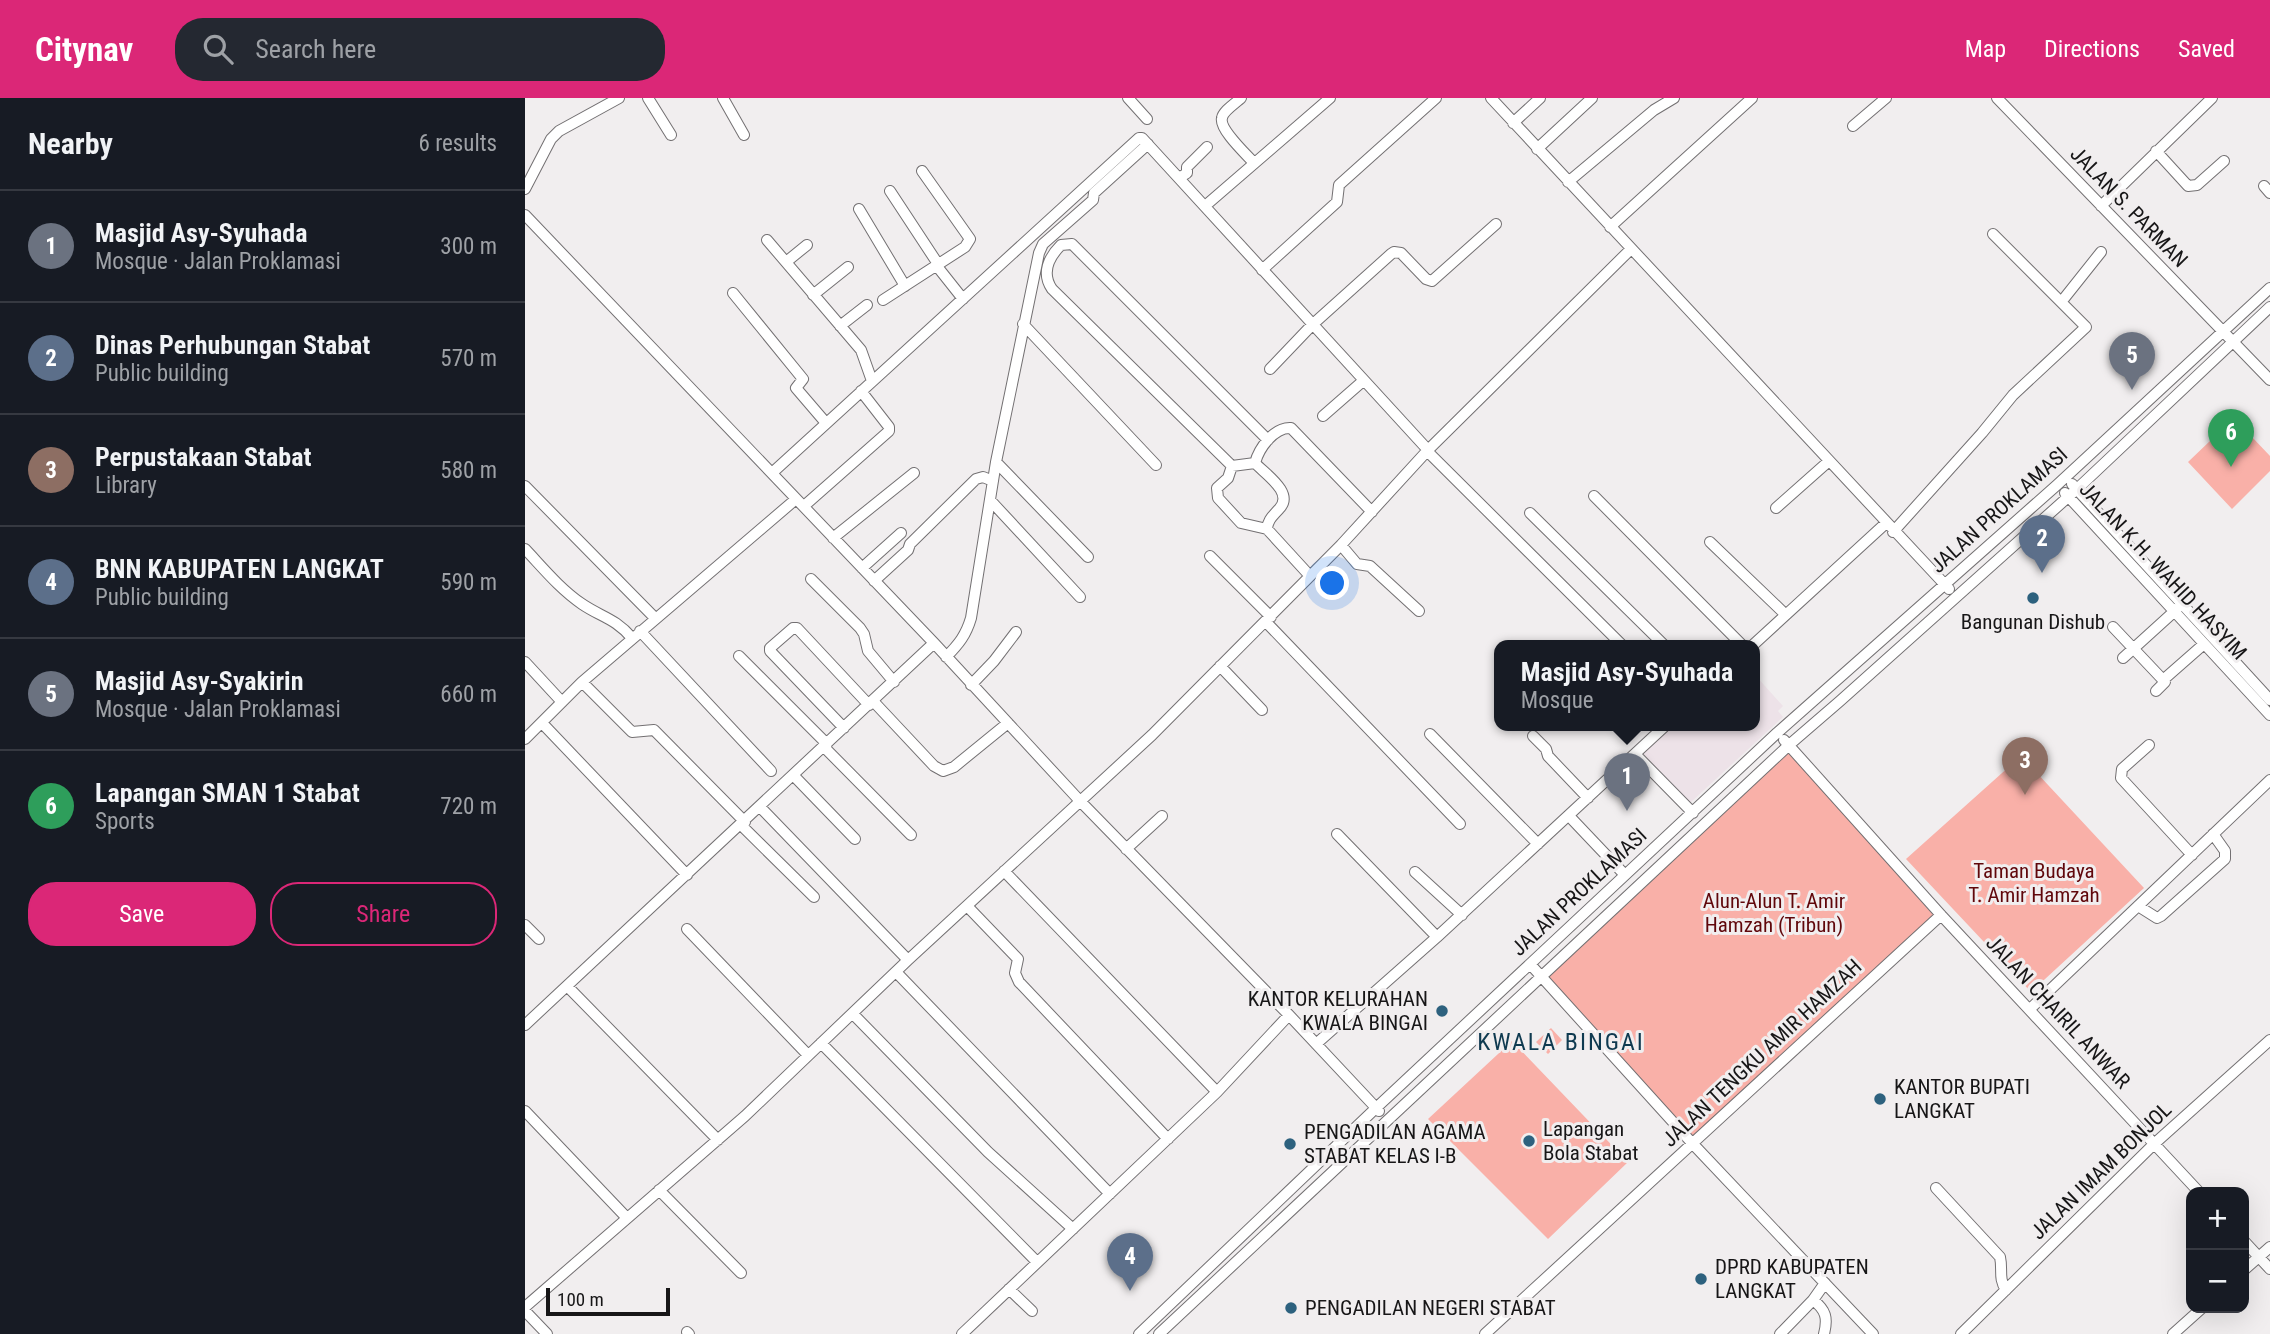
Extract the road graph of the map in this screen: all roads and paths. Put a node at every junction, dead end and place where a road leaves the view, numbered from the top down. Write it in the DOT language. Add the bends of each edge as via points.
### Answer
graph roads {
  1 [pos="619,98"];
  2 [pos="648,98"];
  3 [pos="723,98"];
  4 [pos="1128,98"];
  5 [pos="1241,98"];
  6 [pos="1330,98"];
  7 [pos="1436,98"];
  8 [pos="1491,98"];
  9 [pos="1540,98"];
  10 [pos="1592,98"];
  11 [pos="1674,98"];
  12 [pos="1752,98"];
  13 [pos="1886,98"];
  14 [pos="2015,98"];
  15 [pos="2212,98"];
  16 [pos="2001,102"];
  17 [pos="1147,118"];
  18 [pos="1513,123"];
  19 [pos="1853,126"];
  20 [pos="671,135"];
  21 [pos="744,135"];
  22 [pos="1145,142"];
  23 [pos="1207,147"];
  24 [pos="1537,149"];
  25 [pos="2156,151"];
  26 [pos="2224,161"];
  27 [pos="1254,163"];
  28 [pos="529,170"];
  29 [pos="922,171"];
  30 [pos="1179,178"];
  31 [pos="1568,183"];
  32 [pos="525,189"];
  33 [pos="890,191"];
  34 [pos="1205,206"];
  35 [pos="2101,206"];
  36 [pos="859,209"];
  37 [pos="525,215"];
  38 [pos="1496,224"];
  39 [pos="1611,227"];
  40 [pos="1993,234"];
  41 [pos="767,240"];
  42 [pos="807,245"];
  43 [pos="1631,250"];
  44 [pos="2101,252"];
  45 [pos="786,262"];
  46 [pos="937,265"];
  47 [pos="848,267"];
  48 [pos="1262,270"];
  49 [pos="905,286"];
  50 [pos="2270,288"];
  51 [pos="733,293"];
  52 [pos="814,295"];
  53 [pos="963,299"];
  54 [pos="883,300"];
  55 [pos="2061,301"];
  56 [pos="867,305"];
  57 [pos="2270,306"];
  58 [pos="1023,324"];
  59 [pos="1312,325"];
  60 [pos="840,326"];
  61 [pos="2224,332"];
  62 [pos="2233,341"];
  63 [pos="1270,369"];
  64 [pos="2270,380"];
  65 [pos="872,381"];
  66 [pos="1363,381"];
  67 [pos="860,391"];
  68 [pos="1324,416"];
  69 [pos="826,423"];
  70 [pos="1268,440"];
  71 [pos="1428,451"];
  72 [pos="1829,461"];
  73 [pos="996,462"];
  74 [pos="1255,463"];
  75 [pos="1156,465"];
  76 [pos="1232,466"];
  77 [pos="772,473"];
  78 [pos="914,473"];
  79 [pos="2066,477"];
  80 [pos="988,479"];
  81 [pos="2057,485"];
  82 [pos="525,486"];
  83 [pos="2072,492"];
  84 [pos="1594,496"];
  85 [pos="990,500"];
  86 [pos="800,503"];
  87 [pos="1776,508"];
  88 [pos="1371,512"];
  89 [pos="1530,513"];
  90 [pos="1267,528"];
  91 [pos="1889,528"];
  92 [pos="901,533"];
  93 [pos="833,538"];
  94 [pos="1710,541"];
  95 [pos="1341,545"];
  96 [pos="525,550"];
  97 [pos="1210,556"];
  98 [pos="1088,557"];
  99 [pos="862,568"];
  100 [pos="1310,576"];
  101 [pos="811,579"];
  102 [pos="874,581"];
  103 [pos="1944,585"];
  104 [pos="1080,597"];
  105 [pos="1955,597"];
  106 [pos="2178,608"];
  107 [pos="1419,611"];
  108 [pos="1785,614"];
  109 [pos="655,618"];
  110 [pos="1268,619"];
  111 [pos="2113,627"];
  112 [pos="1016,632"];
  113 [pos="636,634"];
  114 [pos="1617,640"];
  115 [pos="1659,640"];
  116 [pos="1737,640"];
  117 [pos="1757,640"];
  118 [pos="934,643"];
  119 [pos="2204,644"];
  120 [pos="2134,649"];
  121 [pos="739,656"];
  122 [pos="946,657"];
  123 [pos="2123,658"];
  124 [pos="525,663"];
  125 [pos="1220,666"];
  126 [pos="2163,680"];
  127 [pos="582,682"];
  128 [pos="894,682"];
  129 [pos="971,684"];
  130 [pos="2156,691"];
  131 [pos="2270,700"];
  132 [pos="562,702"];
  133 [pos="871,703"];
  134 [pos="1262,710"];
  135 [pos="2270,715"];
  136 [pos="541,723"];
  137 [pos="1008,723"];
  138 [pos="844,728"];
  139 [pos="1660,731"];
  140 [pos="1777,733"];
  141 [pos="1430,734"];
  142 [pos="1533,736"];
  143 [pos="525,739"];
  144 [pos="1789,745"];
  145 [pos="2149,745"];
  146 [pos="828,749"];
  147 [pos="1635,754"];
  148 [pos="771,771"];
  149 [pos="797,779"];
  150 [pos="2270,780"];
  151 [pos="1588,798"];
  152 [pos="1080,801"];
  153 [pos="765,811"];
  154 [pos="1693,813"];
  155 [pos="1162,816"];
  156 [pos="1569,816"];
  157 [pos="1460,824"];
  158 [pos="745,827"];
  159 [pos="1337,834"];
  160 [pos="2213,834"];
  161 [pos="911,835"];
  162 [pos="855,839"];
  163 [pos="1538,845"];
  164 [pos="1126,849"];
  165 [pos="2192,855"];
  166 [pos="1004,871"];
  167 [pos="1415,872"];
  168 [pos="687,875"];
  169 [pos="1625,875"];
  170 [pos="814,897"];
  171 [pos="967,906"];
  172 [pos="2138,906"];
  173 [pos="1462,915"];
  174 [pos="1941,915"];
  175 [pos="525,925"];
  176 [pos="688,929"];
  177 [pos="1437,937"];
  178 [pos="539,939"];
  179 [pos="908,960"];
  180 [pos="1530,964"];
  181 [pos="895,972"];
  182 [pos="1542,974"];
  183 [pos="568,987"];
  184 [pos="2030,1009"];
  185 [pos="853,1014"];
  186 [pos="1289,1015"];
  187 [pos="525,1025"];
  188 [pos="2270,1040"];
  189 [pos="821,1043"];
  190 [pos="1316,1044"];
  191 [pos="808,1055"];
  192 [pos="1217,1092"];
  193 [pos="1376,1108"];
  194 [pos="525,1111"];
  195 [pos="1388,1120"];
  196 [pos="1168,1139"];
  197 [pos="718,1140"];
  198 [pos="1692,1143"];
  199 [pos="2154,1144"];
  200 [pos="2194,1187"];
  201 [pos="1936,1188"];
  202 [pos="659,1190"];
  203 [pos="1110,1194"];
  204 [pos="627,1218"];
  205 [pos="1073,1229"];
  206 [pos="2249,1246"];
  207 [pos="2270,1247"];
  208 [pos="2259,1257"];
  209 [pos="1037,1262"];
  210 [pos="2249,1266"];
  211 [pos="2270,1269"];
  212 [pos="741,1273"];
  213 [pos="1825,1283"];
  214 [pos="1009,1289"];
  215 [pos="2006,1290"];
  216 [pos="1813,1300"];
  217 [pos="525,1309"];
  218 [pos="1032,1311"];
  219 [pos="2196,1313"];
  220 [pos="1159,1315"];
  221 [pos="1170,1324"];
  222 [pos="547,1334"];
  223 [pos="961,1334"];
  224 [pos="1139,1334"];
  225 [pos="1159,1334"];
  226 [pos="1485,1334"];
  227 [pos="1780,1334"];
  228 [pos="1824,1334"];
  229 [pos="1873,1334"];
  230 [pos="1961,1334"];
  231 [pos="2173,1334"];
  1 -- 28 [label="street" via="559,131"];
  2 -- 20 [label="street"];
  3 -- 21 [label="street"];
  4 -- 17 [label="street"];
  5 -- 27 [label="street" via="1221,120"];
  6 -- 27 [label="street"];
  7 -- 48 [label="street" via="1339,185 1337,202"];
  8 -- 18 [label="street"];
  9 -- 18 [label="street"];
  10 -- 24 [label="street"];
  11 -- 31 [label="street"];
  12 -- 39 [label="street"];
  13 -- 19 [label="street"];
  14 -- 16 [label="street"];
  15 -- 25 [label="street"];
  16 -- 35 [label="street, JALAN S. PARMAN"];
  18 -- 24 [label="street"];
  22 -- 30 [label="street"];
  22 -- 53 [label="street" via="1135,139"];
  22 -- 58 [label="street" via="1094,193 1093,200 1044,244"];
  23 -- 30 [label="street"];
  24 -- 31 [label="street"];
  25 -- 26 [label="street" via="2188,186 2197,185"];
  25 -- 35 [label="street"];
  27 -- 34 [label="street"];
  28 -- 32 [label="street"];
  29 -- 46 [label="street" via="970,239"];
  30 -- 34 [label="street"];
  31 -- 39 [label="street"];
  33 -- 46 [label="street"];
  34 -- 48 [label="street"];
  35 -- 61 [label="street, JALAN S. PARMAN"];
  36 -- 49 [label="street"];
  37 -- 77 [label="street"];
  38 -- 59 [label="street" via="1432,281 1394,252"];
  39 -- 43 [label="street"];
  40 -- 55 [label="street"];
  41 -- 45 [label="street"];
  42 -- 45 [label="street"];
  43 -- 71 [label="street"];
  43 -- 72 [label="street"];
  44 -- 55 [label="street"];
  45 -- 52 [label="street"];
  46 -- 49 [label="street"];
  46 -- 53 [label="street"];
  47 -- 52 [label="street"];
  48 -- 59 [label="street"];
  49 -- 54 [label="street"];
  50 -- 61 [label="street, JALAN PROKLAMASI"];
  51 -- 69 [label="street" via="803,379 796,388"];
  52 -- 60 [label="street"];
  53 -- 65 [label="street"];
  55 -- 91 [label="street" via="2086,327 2013,394 1982,433"];
  56 -- 60 [label="street"];
  57 -- 62 [label="street, JALAN PROKLAMASI"];
  58 -- 73 [label="street"];
  58 -- 75 [label="street"];
  59 -- 63 [label="street"];
  59 -- 66 [label="street"];
  60 -- 65 [label="street" via="861,350"];
  61 -- 62 [label="street, JALAN S. PARMAN"];
  61 -- 79 [label="street, JALAN PROKLAMASI"];
  62 -- 64 [label="street, JALAN S. PARMAN"];
  62 -- 83 [label="street, JALAN PROKLAMASI"];
  65 -- 67 [label="street"];
  66 -- 68 [label="street"];
  66 -- 71 [label="street"];
  67 -- 69 [label="street"];
  67 -- 86 [label="street" via="889,431"];
  69 -- 77 [label="street"];
  70 -- 74 [label="street"];
  70 -- 76 [label="street" via="1072,244 1062,245 1047,267 1052,289"];
  70 -- 88 [label="street" via="1291,428"];
  71 -- 88 [label="street"];
  71 -- 114 [label="street"];
  72 -- 87 [label="street"];
  72 -- 91 [label="street"];
  73 -- 80 [label="street"];
  73 -- 98 [label="street"];
  74 -- 76 [label="street"];
  74 -- 90 [label="street" via="1284,498"];
  76 -- 90 [label="street" via="1217,488 1218,498 1241,523"];
  77 -- 86 [label="street"];
  78 -- 93 [label="street"];
  79 -- 81 [label="street, JALAN PROKLAMASI"];
  79 -- 83 [label="street, JALAN K.H. WAHID HASYIM"];
  80 -- 85 [label="street"];
  80 -- 102 [label="street" via="976,479"];
  81 -- 83 [label="street, JALAN K.H. WAHID HASYIM"];
  81 -- 103 [label="street, JALAN PROKLAMASI"];
  82 -- 109 [label="street"];
  83 -- 105 [label="street, JALAN PROKLAMASI"];
  83 -- 106 [label="street, JALAN K.H. WAHID HASYIM"];
  84 -- 116 [label="street"];
  85 -- 104 [label="street"];
  85 -- 122 [label="street" via="967,632"];
  86 -- 93 [label="street"];
  86 -- 109 [label="street"];
  88 -- 95 [label="street"];
  89 -- 115 [label="street"];
  90 -- 100 [label="street"];
  91 -- 103 [label="street"];
  91 -- 108 [label="street"];
  92 -- 99 [label="street"];
  93 -- 99 [label="street"];
  94 -- 108 [label="street"];
  95 -- 100 [label="street"];
  95 -- 107 [label="street" via="1357,564 1370,566"];
  96 -- 113 [label="street" via="584,606"];
  97 -- 110 [label="street"];
  99 -- 102 [label="street"];
  100 -- 110 [label="street"];
  101 -- 128 [label="street" via="860,628 868,651"];
  102 -- 118 [label="street"];
  103 -- 105 [label="street"];
  103 -- 140 [label="street, JALAN PROKLAMASI"];
  105 -- 144 [label="street, JALAN PROKLAMASI"];
  106 -- 119 [label="street, JALAN K.H. WAHID HASYIM"];
  106 -- 120 [label="street"];
  106 -- 131 [label="street, JALAN K.H. WAHID HASYIM"];
  108 -- 117 [label="street"];
  109 -- 113 [label="street"];
  110 -- 125 [label="street"];
  110 -- 157 [label="street"];
  111 -- 120 [label="street"];
  112 -- 129 [label="street"];
  113 -- 127 [label="street"];
  113 -- 148 [label="street"];
  118 -- 122 [label="street"];
  118 -- 128 [label="street"];
  119 -- 126 [label="street"];
  119 -- 135 [label="street, JALAN K.H. WAHID HASYIM"];
  120 -- 123 [label="street"];
  120 -- 126 [label="street"];
  121 -- 146 [label="street"];
  122 -- 129 [label="street"];
  124 -- 132 [label="street"];
  125 -- 134 [label="street"];
  125 -- 152 [label="street"];
  126 -- 130 [label="street"];
  127 -- 132 [label="street"];
  127 -- 158 [label="street" via="632,732 654,730"];
  128 -- 133 [label="street"];
  129 -- 137 [label="street"];
  132 -- 136 [label="street"];
  133 -- 137 [label="street" via="943,771"];
  133 -- 138 [label="street"];
  133 -- 138 [label="street" via="797,628 770,648"];
  136 -- 143 [label="street"];
  136 -- 168 [label="street"];
  137 -- 152 [label="street"];
  138 -- 146 [label="street"];
  139 -- 147 [label="street"];
  140 -- 144 [label="street, JALAN CHAIRIL ANWAR"];
  140 -- 154 [label="street, JALAN PROKLAMASI"];
  141 -- 163 [label="street"];
  142 -- 151 [label="street"];
  144 -- 174 [label="street, JALAN CHAIRIL ANWAR"];
  144 -- 182 [label="street, JALAN PROKLAMASI"];
  145 -- 165 [label="street" via="2122,769 2122,778"];
  146 -- 149 [label="street"];
  146 -- 161 [label="street"];
  147 -- 151 [label="street"];
  147 -- 154 [label="street"];
  149 -- 153 [label="street"];
  149 -- 162 [label="street"];
  150 -- 160 [label="street"];
  151 -- 156 [label="street"];
  152 -- 164 [label="street"];
  152 -- 166 [label="street"];
  153 -- 158 [label="street"];
  153 -- 179 [label="street"];
  154 -- 169 [label="street, JALAN PROKLAMASI"];
  155 -- 164 [label="street"];
  156 -- 163 [label="street"];
  156 -- 169 [label="street"];
  158 -- 168 [label="street"];
  158 -- 170 [label="street"];
  159 -- 177 [label="street"];
  160 -- 165 [label="street"];
  160 -- 172 [label="street" via="2225,850 2225,859 2161,916"];
  163 -- 173 [label="street"];
  164 -- 186 [label="street"];
  165 -- 172 [label="street"];
  166 -- 171 [label="street"];
  166 -- 192 [label="street"];
  167 -- 173 [label="street"];
  168 -- 183 [label="street"];
  169 -- 180 [label="street, JALAN PROKLAMASI"];
  171 -- 179 [label="street"];
  171 -- 196 [label="street" via="1018,959 1015,972 1019,982"];
  172 -- 184 [label="street"];
  173 -- 177 [label="street"];
  174 -- 184 [label="street, JALAN CHAIRIL ANWAR"];
  174 -- 198 [label="street, JALAN TENGKU AMIR HAMZAH"];
  175 -- 178 [label="street"];
  176 -- 191 [label="street"];
  177 -- 190 [label="street"];
  179 -- 181 [label="street"];
  180 -- 182 [label="street"];
  180 -- 193 [label="street, JALAN PROKLAMASI"];
  181 -- 185 [label="street"];
  181 -- 203 [label="street"];
  182 -- 195 [label="street, JALAN PROKLAMASI"];
  182 -- 198 [label="street"];
  183 -- 187 [label="street"];
  183 -- 197 [label="street"];
  184 -- 199 [label="street, JALAN CHAIRIL ANWAR"];
  185 -- 189 [label="street"];
  185 -- 205 [label="street" via="988,1152"];
  186 -- 190 [label="street"];
  186 -- 192 [label="street"];
  188 -- 199 [label="street, JALAN IMAM BONJOL"];
  189 -- 191 [label="street"];
  189 -- 209 [label="street"];
  190 -- 193 [label="street"];
  191 -- 197 [label="street"];
  192 -- 196 [label="street"];
  193 -- 195 [label="street"];
  193 -- 220 [label="street, JALAN PROKLAMASI"];
  194 -- 204 [label="street"];
  195 -- 221 [label="street, JALAN PROKLAMASI"];
  196 -- 203 [label="street"];
  197 -- 202 [label="street"];
  198 -- 213 [label="street"];
  198 -- 226 [label="street, JALAN TENGKU AMIR HAMZAH"];
  199 -- 200 [label="street, JALAN CHAIRIL ANWAR"];
  199 -- 215 [label="street, JALAN IMAM BONJOL"];
  201 -- 215 [label="street" via="2000,1257"];
  202 -- 204 [label="street"];
  202 -- 212 [label="street"];
  203 -- 205 [label="street"];
  204 -- 217 [label="street"];
  205 -- 209 [label="street"];
  206 -- 208 [label="street"];
  207 -- 208 [label="street"];
  208 -- 210 [label="street"];
  208 -- 211 [label="street"];
  209 -- 214 [label="street"];
  213 -- 216 [label="street"];
  213 -- 229 [label="street"];
  214 -- 218 [label="street"];
  214 -- 223 [label="street"];
  215 -- 230 [label="street, JALAN IMAM BONJOL"];
  216 -- 227 [label="street"];
  216 -- 228 [label="street" via="1823,1308"];
  217 -- 222 [label="street"];
  219 -- 231 [label="street"];
  220 -- 221 [label="street"];
  220 -- 224 [label="street, JALAN PROKLAMASI"];
  221 -- 225 [label="street, JALAN PROKLAMASI"];
}
